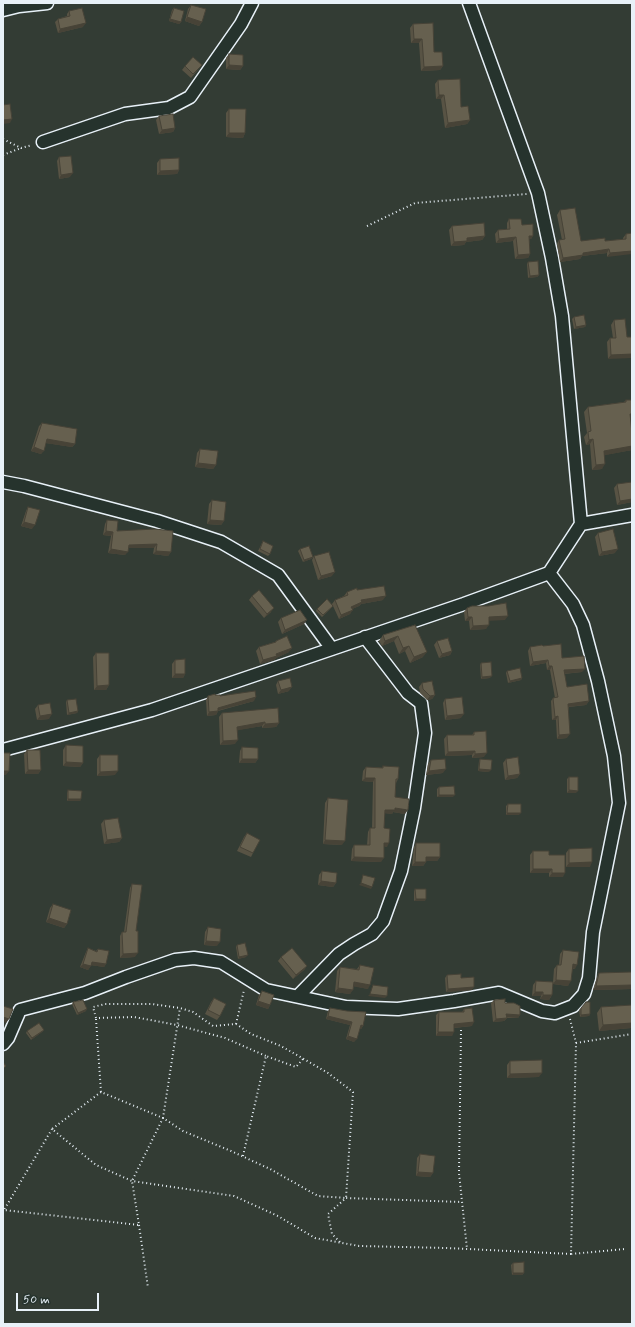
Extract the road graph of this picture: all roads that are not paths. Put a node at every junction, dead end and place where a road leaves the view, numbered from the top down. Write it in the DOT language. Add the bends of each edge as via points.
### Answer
graph roads {
  1 [pos="47,3"];
  2 [pos="250,3"];
  3 [pos="468,3"];
  4 [pos="3,10"];
  5 [pos="43,142"];
  6 [pos="3,482"];
  7 [pos="632,515"];
  8 [pos="582,524"];
  9 [pos="549,573"];
  10 [pos="365,637"];
  11 [pos="332,648"];
  12 [pos="3,750"];
  13 [pos="298,996"];
  14 [pos="3,1044"];
  1 -- 4 [label="street"];
  2 -- 5 [label="street" via="241,24 190,96 169,108 125,114"];
  3 -- 8 [label="street" via="538,193 562,316"];
  6 -- 11 [label="street" via="157,521 221,542 278,575"];
  7 -- 8 [label="street"];
  8 -- 9 [label="street"];
  9 -- 10 [label="street"];
  9 -- 13 [label="street" via="573,604 583,625 614,756 619,803 593,932 584,994 573,1006 554,1014 499,993 398,1009 346,1007"];
  10 -- 11 [label="street"];
  10 -- 13 [label="street" via="408,693 421,702 425,733 414,808 401,871 383,921 372,934 339,954"];
  11 -- 12 [label="street" via="152,710"];
  13 -- 14 [label="street" via="266,990 221,962 194,958 175,960 85,993 20,1010"];
}
